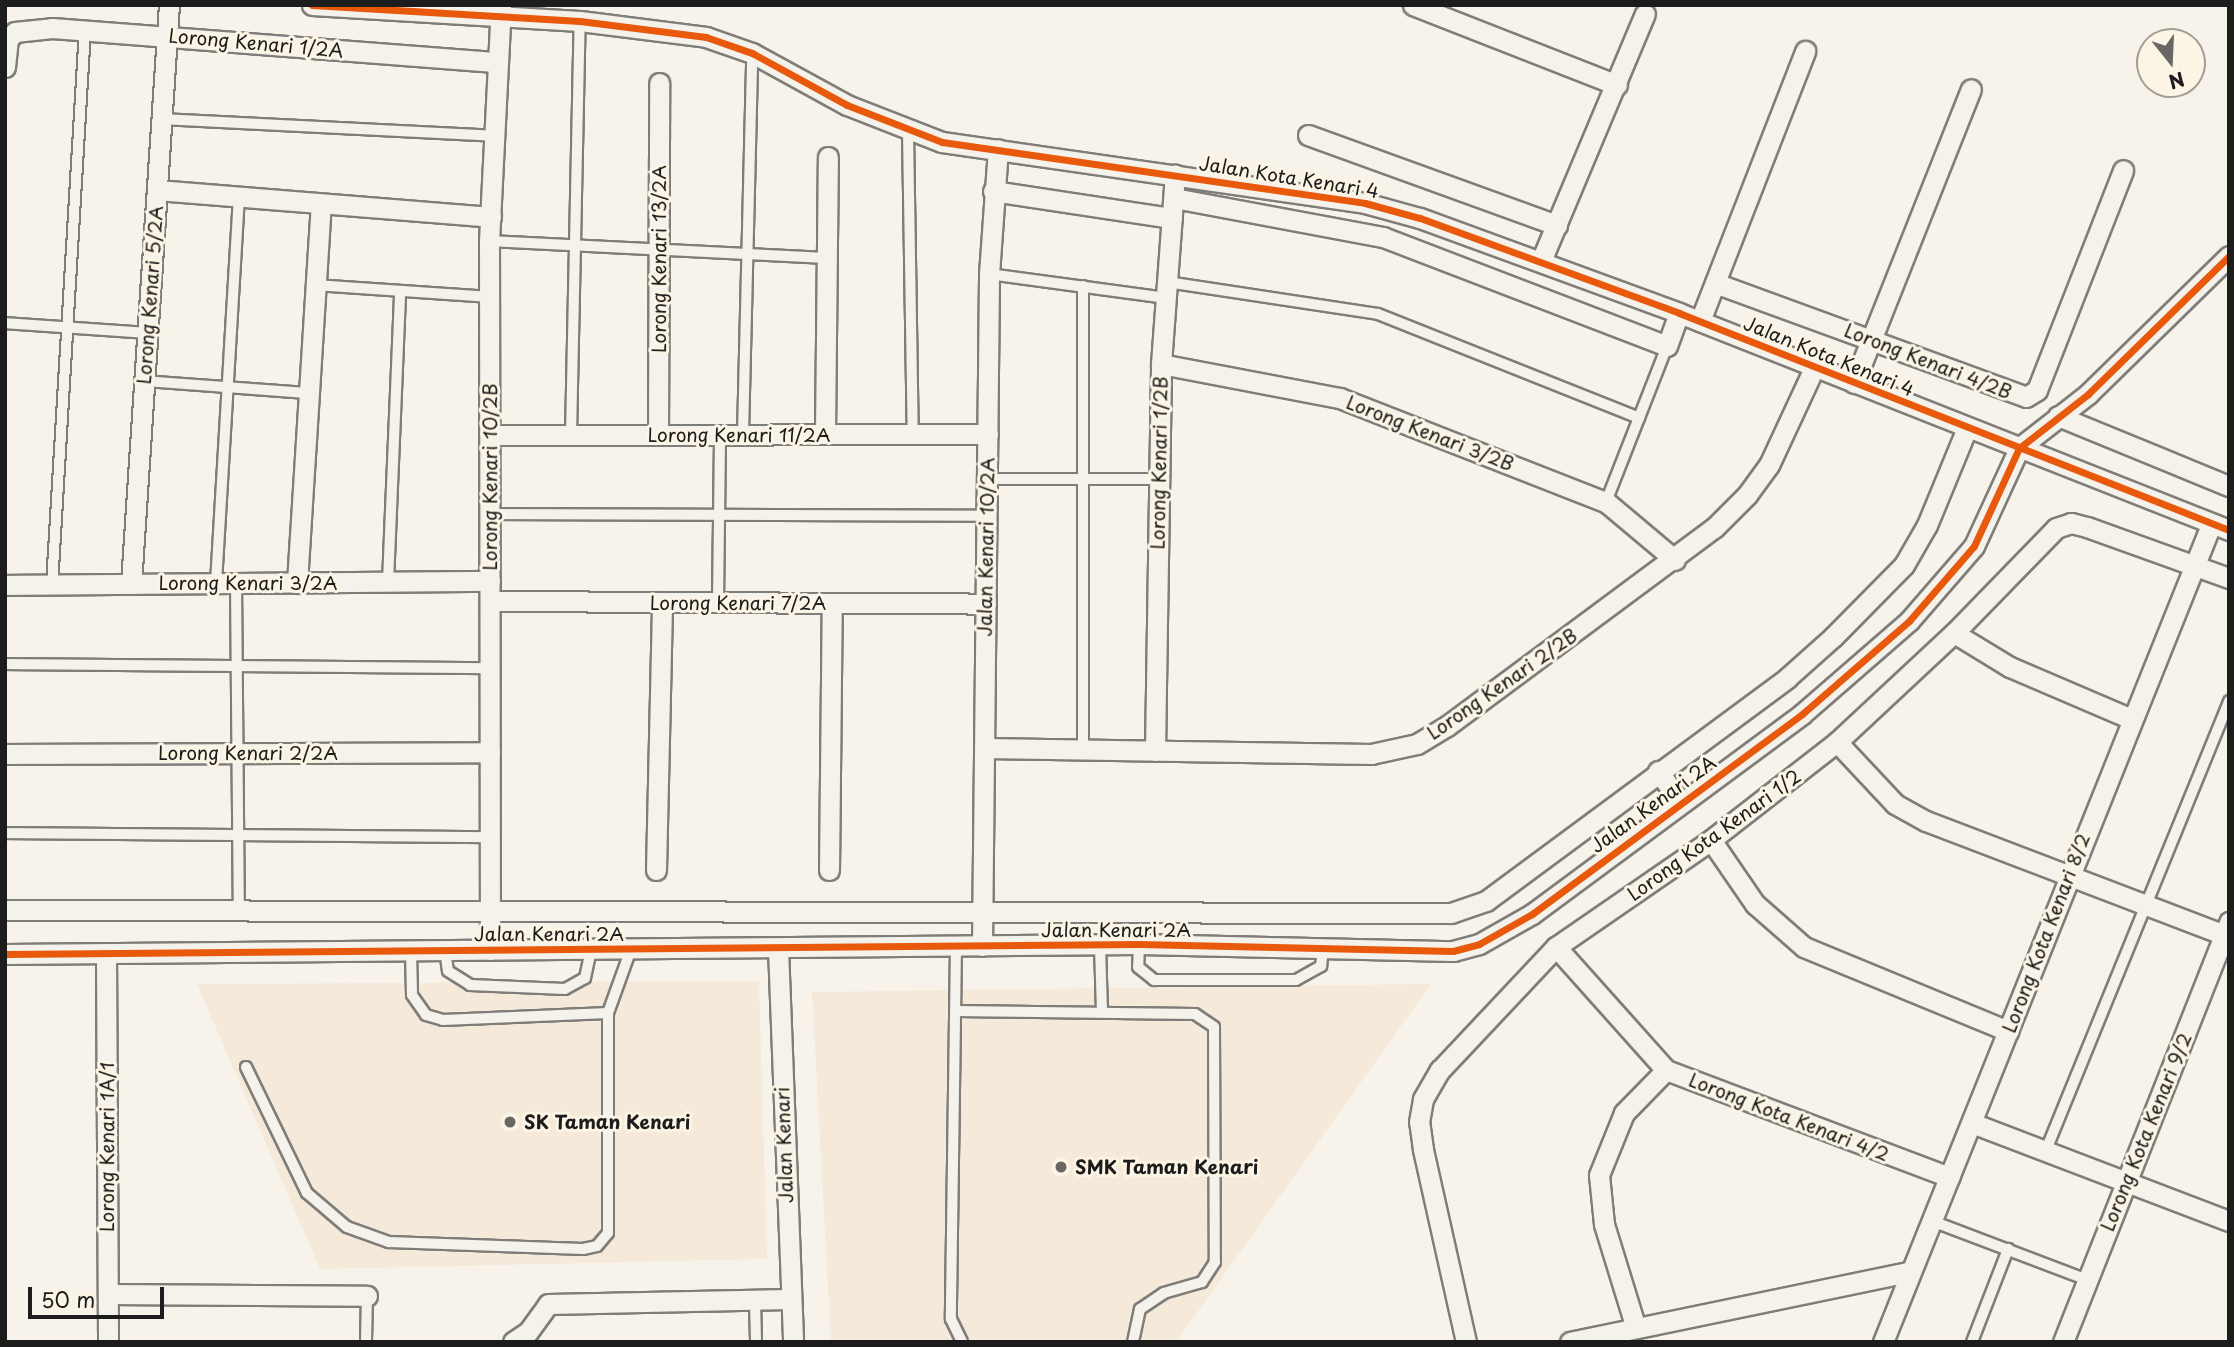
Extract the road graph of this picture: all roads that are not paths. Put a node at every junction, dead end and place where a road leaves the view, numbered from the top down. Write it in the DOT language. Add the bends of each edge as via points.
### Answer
graph roads {
  1 [pos="169,5"];
  2 [pos="312,5"];
  3 [pos="1413,5"];
  4 [pos="501,11"];
  5 [pos="1645,14"];
  6 [pos="580,21"];
  7 [pos="85,30"];
  8 [pos="167,36"];
  9 [pos="1805,51"];
  10 [pos="752,53"];
  11 [pos="498,62"];
  12 [pos="5,67"];
  13 [pos="659,83"];
  14 [pos="1617,85"];
  15 [pos="1971,89"];
  16 [pos="162,119"];
  17 [pos="908,131"];
  18 [pos="1308,135"];
  19 [pos="495,136"];
  20 [pos="998,149"];
  21 [pos="828,157"];
  22 [pos="2123,170"];
  23 [pos="1175,175"];
  24 [pos="157,190"];
  25 [pos="993,191"];
  26 [pos="239,197"];
  27 [pos="321,204"];
  28 [pos="1173,208"];
  29 [pos="491,217"];
  30 [pos="1557,225"];
  31 [pos="489,241"];
  32 [pos="575,246"];
  33 [pos="660,250"];
  34 [pos="748,254"];
  35 [pos="2229,256"];
  36 [pos="827,258"];
  37 [pos="1541,261"];
  38 [pos="989,274"];
  39 [pos="1715,283"];
  40 [pos="316,285"];
  41 [pos="1083,286"];
  42 [pos="1167,290"];
  43 [pos="400,291"];
  44 [pos="489,297"];
  45 [pos="1679,313"];
  46 [pos="1700,321"];
  47 [pos="5,323"];
  48 [pos="68,328"];
  49 [pos="147,333"];
  50 [pos="1868,337"];
  51 [pos="1667,346"];
  52 [pos="1161,363"];
  53 [pos="1814,368"];
  54 [pos="144,381"];
  55 [pos="1854,383"];
  56 [pos="228,387"];
  57 [pos="310,393"];
  58 [pos="2058,416"];
  59 [pos="1639,418"];
  60 [pos="1967,428"];
  61 [pos="825,434"];
  62 [pos="913,434"];
  63 [pos="988,434"];
  64 [pos="489,435"];
  65 [pos="570,435"];
  66 [pos="658,435"];
  67 [pos="720,435"];
  68 [pos="743,435"];
  69 [pos="2019,448"];
  70 [pos="1159,478"];
  71 [pos="987,479"];
  72 [pos="1083,479"];
  73 [pos="2228,483"];
  74 [pos="1606,502"];
  75 [pos="719,513"];
  76 [pos="490,514"];
  77 [pos="987,516"];
  78 [pos="2220,527"];
  79 [pos="1675,560"];
  80 [pos="2194,564"];
  81 [pos="2229,578"];
  82 [pos="490,581"];
  83 [pos="388,582"];
  84 [pos="216,583"];
  85 [pos="236,583"];
  86 [pos="297,583"];
  87 [pos="131,584"];
  88 [pos="5,585"];
  89 [pos="52,585"];
  90 [pos="490,601"];
  91 [pos="662,602"];
  92 [pos="718,603"];
  93 [pos="832,603"];
  94 [pos="986,604"];
  95 [pos="1954,633"];
  96 [pos="5,664"];
  97 [pos="236,666"];
  98 [pos="490,668"];
  99 [pos="2229,701"];
  100 [pos="2129,718"];
  101 [pos="1837,742"];
  102 [pos="984,748"];
  103 [pos="1083,750"];
  104 [pos="1155,751"];
  105 [pos="490,752"];
  106 [pos="237,753"];
  107 [pos="5,754"];
  108 [pos="1658,771"];
  109 [pos="1681,803"];
  110 [pos="5,833"];
  111 [pos="238,835"];
  112 [pos="490,837"];
  113 [pos="1711,840"];
  114 [pos="656,870"];
  115 [pos="829,870"];
  116 [pos="2068,874"];
  117 [pos="2147,904"];
  118 [pos="5,910"];
  119 [pos="239,910"];
  120 [pos="490,910"];
  121 [pos="983,913"];
  122 [pos="2227,932"];
  123 [pos="1100,944"];
  124 [pos="1139,944"];
  125 [pos="956,946"];
  126 [pos="982,946"];
  127 [pos="1556,947"];
  128 [pos="778,948"];
  129 [pos="631,949"];
  130 [pos="1323,949"];
  131 [pos="445,950"];
  132 [pos="490,950"];
  133 [pos="591,950"];
  134 [pos="411,951"];
  135 [pos="106,953"];
  136 [pos="5,954"];
  137 [pos="956,1011"];
  138 [pos="1102,1012"];
  139 [pos="608,1013"];
  140 [pos="2008,1031"];
  141 [pos="246,1067"];
  142 [pos="1666,1070"];
  143 [pos="1972,1123"];
  144 [pos="2046,1150"];
  145 [pos="1950,1177"];
  146 [pos="2127,1181"];
  147 [pos="1933,1221"];
  148 [pos="2229,1222"];
  149 [pos="2008,1249"];
  150 [pos="1908,1272"];
  151 [pos="2087,1280"];
  152 [pos="108,1294"];
  153 [pos="368,1297"];
  154 [pos="789,1299"];
  155 [pos="755,1300"];
  156 [pos="1635,1325"];
  157 [pos="108,1342"];
  158 [pos="366,1342"];
  159 [pos="513,1342"];
  160 [pos="756,1342"];
  161 [pos="793,1342"];
  162 [pos="962,1342"];
  163 [pos="1133,1342"];
  164 [pos="1466,1342"];
  165 [pos="1570,1342"];
  166 [pos="1883,1342"];
  167 [pos="1972,1342"];
  168 [pos="2063,1342"];
  1 -- 8 [label="street, Lorong Kenari 5/2A"];
  2 -- 4 [label="street, Jalan Kota Kenari 4"];
  3 -- 14 [label="street"];
  4 -- 6 [label="street, Jalan Kota Kenari 4"];
  4 -- 11 [label="street, Lorong Kenari 10/2B"];
  5 -- 14 [label="street"];
  6 -- 10 [label="street, Jalan Kota Kenari 4" via="706,37"];
  6 -- 32 [label="lane"];
  7 -- 8 [label="street, Lorong Kenari 1/2A"];
  7 -- 12 [label="street, Lorong Kenari 1/2A" via="15,32 8,39"];
  7 -- 48 [label="lane"];
  8 -- 11 [label="street, Lorong Kenari 1/2A"];
  8 -- 16 [label="street, Lorong Kenari 5/2A"];
  9 -- 39 [label="street"];
  10 -- 17 [label="street, Jalan Kota Kenari 4" via="847,105"];
  10 -- 34 [label="lane"];
  11 -- 19 [label="street, Lorong Kenari 10/2B"];
  13 -- 33 [label="street, Lorong Kenari 13/2A"];
  14 -- 30 [label="street"];
  15 -- 50 [label="street"];
  16 -- 19 [label="lane"];
  16 -- 24 [label="street, Lorong Kenari 5/2A"];
  17 -- 20 [label="street, Jalan Kota Kenari 4" via="942,142"];
  17 -- 62 [label="lane"];
  18 -- 30 [label="street"];
  19 -- 29 [label="street, Lorong Kenari 10/2B"];
  20 -- 23 [label="street, Jalan Kota Kenari 4"];
  20 -- 25 [label="street, Jalan Kenari 10/2A"];
  21 -- 36 [label="street"];
  22 -- 50 [label="street, Lorong Kenari 4/2B" via="2037,390 2031,395 2011,395"];
  23 -- 28 [label="street, Lorong Kenari 1/2B"];
  23 -- 37 [label="street, Jalan Kota Kenari 4" via="1366,202"];
  24 -- 26 [label="street"];
  24 -- 49 [label="street, Lorong Kenari 5/2A"];
  25 -- 28 [label="street"];
  25 -- 38 [label="street, Jalan Kenari 10/2A"];
  26 -- 27 [label="street"];
  26 -- 56 [label="lane"];
  27 -- 29 [label="street"];
  27 -- 40 [label="street"];
  28 -- 42 [label="street, Lorong Kenari 1/2B"];
  28 -- 51 [label="street" via="1383,237"];
  29 -- 31 [label="street, Lorong Kenari 10/2B"];
  30 -- 37 [label="street"];
  31 -- 32 [label="lane"];
  31 -- 44 [label="street, Lorong Kenari 10/2B"];
  32 -- 33 [label="lane"];
  32 -- 65 [label="lane"];
  33 -- 34 [label="lane"];
  33 -- 66 [label="street, Lorong Kenari 13/2A"];
  34 -- 36 [label="lane"];
  34 -- 68 [label="lane"];
  35 -- 58 [label="street" via="2088,394"];
  36 -- 61 [label="street"];
  37 -- 45 [label="street, Jalan Kota Kenari 4"];
  38 -- 41 [label="lane"];
  38 -- 63 [label="street, Jalan Kenari 10/2A"];
  39 -- 46 [label="street"];
  39 -- 50 [label="street, Lorong Kenari 4/2B"];
  40 -- 43 [label="lane"];
  40 -- 57 [label="street"];
  41 -- 42 [label="lane"];
  41 -- 72 [label="lane"];
  42 -- 52 [label="street, Lorong Kenari 1/2B"];
  42 -- 59 [label="lane" via="1378,314"];
  43 -- 44 [label="lane"];
  43 -- 83 [label="lane"];
  44 -- 64 [label="street, Lorong Kenari 10/2B"];
  45 -- 46 [label="street, Jalan Kota Kenari 4"];
  45 -- 51 [label="street"];
  46 -- 53 [label="street, Jalan Kota Kenari 4"];
  47 -- 48 [label="lane"];
  48 -- 49 [label="lane"];
  48 -- 89 [label="lane"];
  49 -- 54 [label="street, Lorong Kenari 5/2A"];
  50 -- 55 [label="street"];
  51 -- 59 [label="lane"];
  52 -- 70 [label="street, Lorong Kenari 1/2B"];
  52 -- 74 [label="street, Lorong Kenari 3/2B" via="1340,398"];
  53 -- 55 [label="street, Jalan Kota Kenari 4"];
  53 -- 79 [label="street, Lorong Kenari 2/2B" via="1769,465 1747,495"];
  54 -- 56 [label="lane"];
  54 -- 87 [label="street, Lorong Kenari 5/2A"];
  55 -- 60 [label="street, Jalan Kota Kenari 4"];
  56 -- 57 [label="lane"];
  56 -- 84 [label="lane"];
  57 -- 86 [label="street"];
  58 -- 69 [label="street"];
  58 -- 73 [label="street"];
  59 -- 74 [label="lane"];
  60 -- 69 [label="street, Jalan Kota Kenari 4"];
  60 -- 108 [label="street, Jalan Kenari 2A" via="1927,525 1904,565 1787,678"];
  61 -- 62 [label="street, Lorong Kenari 11/2A"];
  61 -- 68 [label="street, Lorong Kenari 11/2A"];
  62 -- 63 [label="street, Lorong Kenari 11/2A"];
  63 -- 71 [label="street, Jalan Kenari 10/2A"];
  64 -- 65 [label="street, Lorong Kenari 11/2A"];
  64 -- 76 [label="street, Lorong Kenari 10/2B"];
  65 -- 66 [label="street, Lorong Kenari 11/2A"];
  66 -- 67 [label="street, Lorong Kenari 11/2A"];
  67 -- 68 [label="street, Lorong Kenari 11/2A"];
  67 -- 75 [label="lane"];
  69 -- 78 [label="street, Jalan Kota Kenari 4"];
  69 -- 109 [label="street, Jalan Kenari 2A" via="1973,546 1951,578 1802,714"];
  70 -- 72 [label="lane"];
  70 -- 104 [label="street, Lorong Kenari 1/2B"];
  71 -- 72 [label="lane"];
  71 -- 77 [label="street, Jalan Kenari 10/2A"];
  72 -- 103 [label="lane"];
  74 -- 79 [label="street, Lorong Kenari 3/2B"];
  75 -- 76 [label="lane"];
  75 -- 77 [label="lane"];
  75 -- 92 [label="lane"];
  76 -- 82 [label="street, Lorong Kenari 10/2B"];
  77 -- 94 [label="street, Jalan Kenari 10/2A"];
  78 -- 80 [label="street, Lorong Kota Kenari 8/2"];
  79 -- 104 [label="street, Lorong Kenari 2/2B" via="1417,744 1371,754"];
  80 -- 81 [label="street, Lorong Kota Kenari 1/2"];
  80 -- 95 [label="street, Lorong Kota Kenari 1/2" via="2071,523 2044,536"];
  80 -- 100 [label="street, Lorong Kota Kenari 8/2"];
  82 -- 83 [label="street, Lorong Kenari 3/2A"];
  82 -- 90 [label="street, Lorong Kenari 10/2B"];
  83 -- 86 [label="street, Lorong Kenari 3/2A"];
  84 -- 85 [label="street, Lorong Kenari 3/2A"];
  84 -- 87 [label="street, Lorong Kenari 3/2A"];
  85 -- 86 [label="street, Lorong Kenari 3/2A"];
  85 -- 97 [label="lane"];
  87 -- 89 [label="street, Lorong Kenari 3/2A"];
  88 -- 89 [label="street, Lorong Kenari 3/2A"];
  90 -- 91 [label="street, Lorong Kenari 7/2A"];
  90 -- 98 [label="street, Lorong Kenari 10/2B"];
  91 -- 92 [label="street, Lorong Kenari 7/2A"];
  91 -- 114 [label="street"];
  92 -- 93 [label="street, Lorong Kenari 7/2A"];
  93 -- 94 [label="street, Lorong Kenari 7/2A"];
  93 -- 115 [label="street"];
  94 -- 102 [label="street, Jalan Kenari 10/2A"];
  95 -- 100 [label="street" via="2010,667"];
  95 -- 101 [label="street, Lorong Kota Kenari 1/2"];
  96 -- 97 [label="lane"];
  97 -- 98 [label="lane"];
  97 -- 106 [label="lane"];
  98 -- 105 [label="street, Lorong Kenari 10/2B"];
  99 -- 117 [label="lane"];
  100 -- 116 [label="street, Lorong Kota Kenari 8/2"];
  101 -- 113 [label="street, Lorong Kota Kenari 1/2"];
  101 -- 116 [label="street" via="1880,790 1905,809"];
  102 -- 103 [label="street, Lorong Kenari 2/2B"];
  102 -- 121 [label="street, Jalan Kenari 10/2A"];
  103 -- 104 [label="street, Lorong Kenari 2/2B"];
  105 -- 106 [label="street, Lorong Kenari 2/2A"];
  105 -- 112 [label="street, Lorong Kenari 10/2B"];
  106 -- 107 [label="street, Lorong Kenari 2/2A"];
  106 -- 111 [label="lane"];
  108 -- 109 [label="street"];
  108 -- 121 [label="street, Jalan Kenari 2A" via="1486,901 1451,913"];
  109 -- 130 [label="street, Jalan Kenari 2A" via="1532,914 1479,944 1453,951"];
  110 -- 111 [label="lane"];
  111 -- 112 [label="lane"];
  111 -- 119 [label="lane"];
  112 -- 120 [label="street, Lorong Kenari 10/2B"];
  113 -- 127 [label="street, Lorong Kota Kenari 1/2"];
  113 -- 140 [label="street" via="1755,904 1804,947"];
  116 -- 117 [label="street"];
  116 -- 140 [label="street, Lorong Kota Kenari 8/2"];
  117 -- 122 [label="street"];
  117 -- 144 [label="lane"];
  118 -- 119 [label="street, Jalan Kenari 2A"];
  119 -- 120 [label="street, Jalan Kenari 2A"];
  120 -- 121 [label="street, Jalan Kenari 2A"];
  120 -- 132 [label="street, Lorong Kenari 10/2B"];
  121 -- 126 [label="street, Jalan Kenari 10/2A"];
  122 -- 146 [label="street, Lorong Kota Kenari 9/2"];
  123 -- 124 [label="street, Jalan Kenari 2A"];
  123 -- 126 [label="street, Jalan Kenari 2A"];
  123 -- 138 [label="lane"];
  124 -- 130 [label="street, Jalan Kenari 2A"];
  124 -- 130 [label="lane" via="1138,967 1154,980 1296,981 1321,966"];
  125 -- 126 [label="street, Jalan Kenari 2A"];
  125 -- 128 [label="street, Jalan Kenari 2A"];
  125 -- 137 [label="lane"];
  127 -- 142 [label="street, Lorong Kota Kenari 4/2"];
  127 -- 164 [label="street, Lorong Kota Kenari 1/2" via="1440,1070 1423,1099 1419,1122 1423,1149"];
  128 -- 129 [label="street, Jalan Kenari 2A"];
  128 -- 154 [label="street, Jalan Kenari"];
  129 -- 133 [label="street, Jalan Kenari 2A"];
  129 -- 139 [label="lane"];
  131 -- 132 [label="street, Jalan Kenari 2A"];
  131 -- 133 [label="lane" via="448,971 470,985 565,989 585,978"];
  131 -- 134 [label="street, Jalan Kenari 2A"];
  132 -- 133 [label="street, Jalan Kenari 2A"];
  134 -- 135 [label="street, Jalan Kenari 2A"];
  134 -- 139 [label="lane" via="412,995 426,1015 443,1020"];
  135 -- 136 [label="street, Jalan Kenari 2A"];
  135 -- 152 [label="street, Lorong Kenari 1A/1"];
  137 -- 138 [label="lane"];
  137 -- 162 [label="lane" via="951,1319"];
  138 -- 163 [label="lane" via="1195,1014 1208,1020 1216,1036 1215,1262 1202,1282 1164,1293 1140,1309"];
  139 -- 141 [label="lane" via="608,1233 597,1246 583,1249 389,1242 347,1227 307,1193"];
  140 -- 143 [label="street, Lorong Kota Kenari 8/2"];
  142 -- 145 [label="street, Lorong Kota Kenari 4/2"];
  142 -- 156 [label="street" via="1624,1113 1599,1175 1605,1224"];
  143 -- 144 [label="street"];
  143 -- 145 [label="street, Lorong Kota Kenari 8/2"];
  144 -- 146 [label="street"];
  145 -- 147 [label="street, Lorong Kota Kenari 8/2"];
  146 -- 148 [label="street"];
  146 -- 151 [label="street, Lorong Kota Kenari 9/2"];
  147 -- 149 [label="lane"];
  147 -- 150 [label="street, Lorong Kota Kenari 8/2"];
  149 -- 151 [label="lane"];
  149 -- 167 [label="lane"];
  150 -- 156 [label="street"];
  150 -- 166 [label="street, Lorong Kota Kenari 8/2"];
  151 -- 168 [label="street, Lorong Kota Kenari 9/2"];
  152 -- 153 [label="street"];
  152 -- 157 [label="street, Lorong Kenari 1A/1"];
  153 -- 158 [label="lane"];
  154 -- 155 [label="street"];
  154 -- 161 [label="street, Jalan Kenari"];
  155 -- 159 [label="street" via="548,1304 528,1332"];
  155 -- 160 [label="lane"];
  156 -- 165 [label="street"];
}
